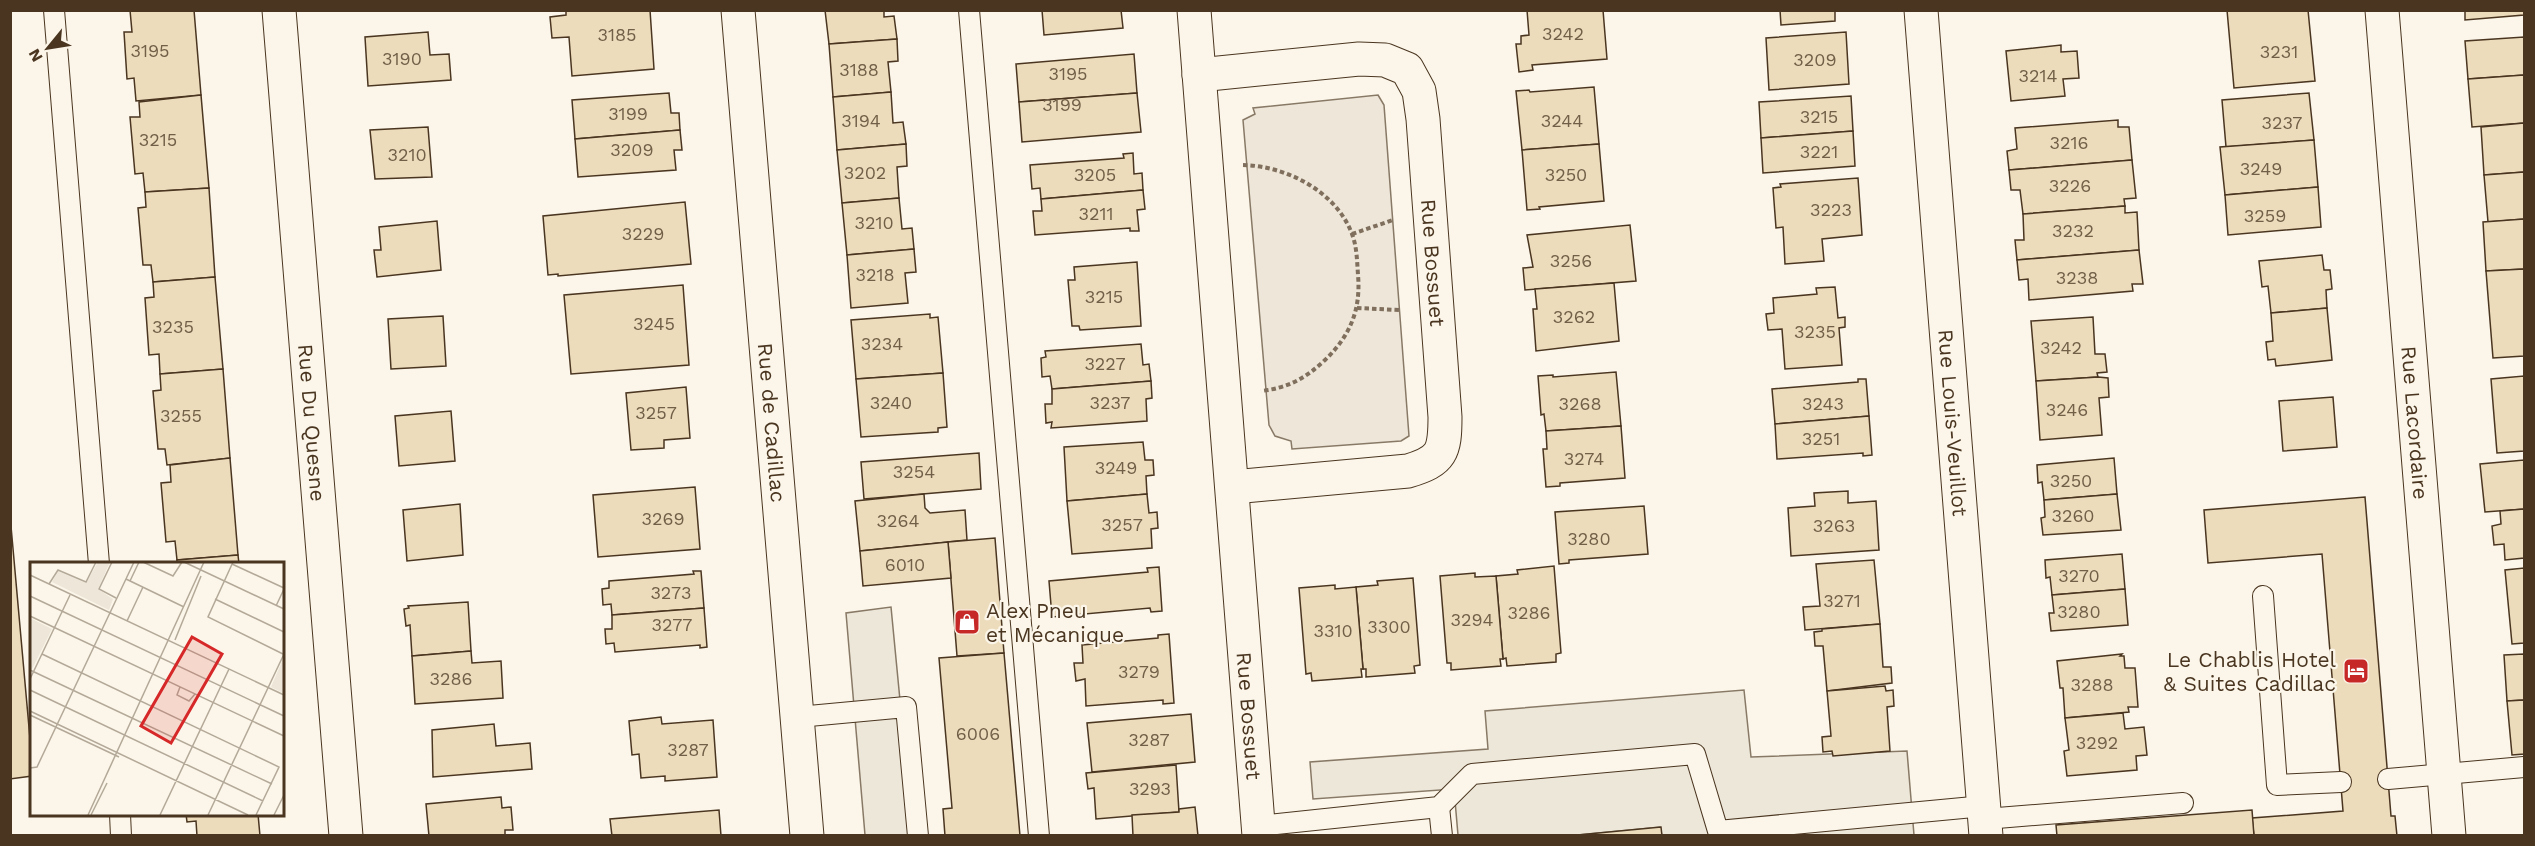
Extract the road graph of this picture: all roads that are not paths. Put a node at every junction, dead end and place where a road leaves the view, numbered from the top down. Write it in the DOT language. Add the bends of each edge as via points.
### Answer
graph roads {
  1 [pos="54,10"];
  2 [pos="279,10"];
  3 [pos="738,10"];
  4 [pos="969,10"];
  5 [pos="1194,10"];
  6 [pos="1921,10"];
  7 [pos="2382,10"];
  8 [pos="1199,75"];
  9 [pos="1233,487"];
  10 [pos="99,562"];
  11 [pos="2263,596"];
  12 [pos="798,717"];
  13 [pos="2524,767"];
  14 [pos="2443,774"];
  15 [pos="2388,779"];
  16 [pos="2341,782"];
  17 [pos="2183,803"];
  18 [pos="1439,807"];
  19 [pos="120,816"];
  20 [pos="1985,820"];
  21 [pos="1259,831"];
  22 [pos="1719,833"];
  23 [pos="121,836"];
  24 [pos="346,836"];
  25 [pos="807,836"];
  26 [pos="918,836"];
  27 [pos="1040,836"];
  28 [pos="1442,836"];
  29 [pos="2449,836"];
  1 -- 10 [label="lane"];
  2 -- 24 [label="street, Rue Du Quesne"];
  3 -- 12 [label="street, Rue de Cadillac"];
  4 -- 27 [label="lane"];
  5 -- 8 [label="street, Rue Bossuet"];
  6 -- 20 [label="street, Rue Louis-Veuillot"];
  7 -- 14 [label="street, Rue Lacordaire"];
  8 -- 9 [label="street, Rue Bossuet"];
  8 -- 9 [label="street, Rue Bossuet" via="1359,59 1385,60 1407,69 1419,91 1423,119 1445,417 1440,454 1434,462 1408,471"];
  9 -- 21 [label="street, Rue Bossuet"];
  11 -- 16 [label="lane" via="2277,785"];
  12 -- 25 [label="street, Rue de Cadillac"];
  12 -- 26 [label="lane" via="906,707"];
  13 -- 14 [label="lane"];
  14 -- 15 [label="lane"];
  14 -- 29 [label="street, Rue Lacordaire"];
  17 -- 20 [label="lane"];
  18 -- 21 [label="lane"];
  18 -- 22 [label="lane" via="1472,774 1695,754"];
  18 -- 28 [label="lane"];
  19 -- 23 [label="lane"];
  20 -- 22 [label="lane"];
}
